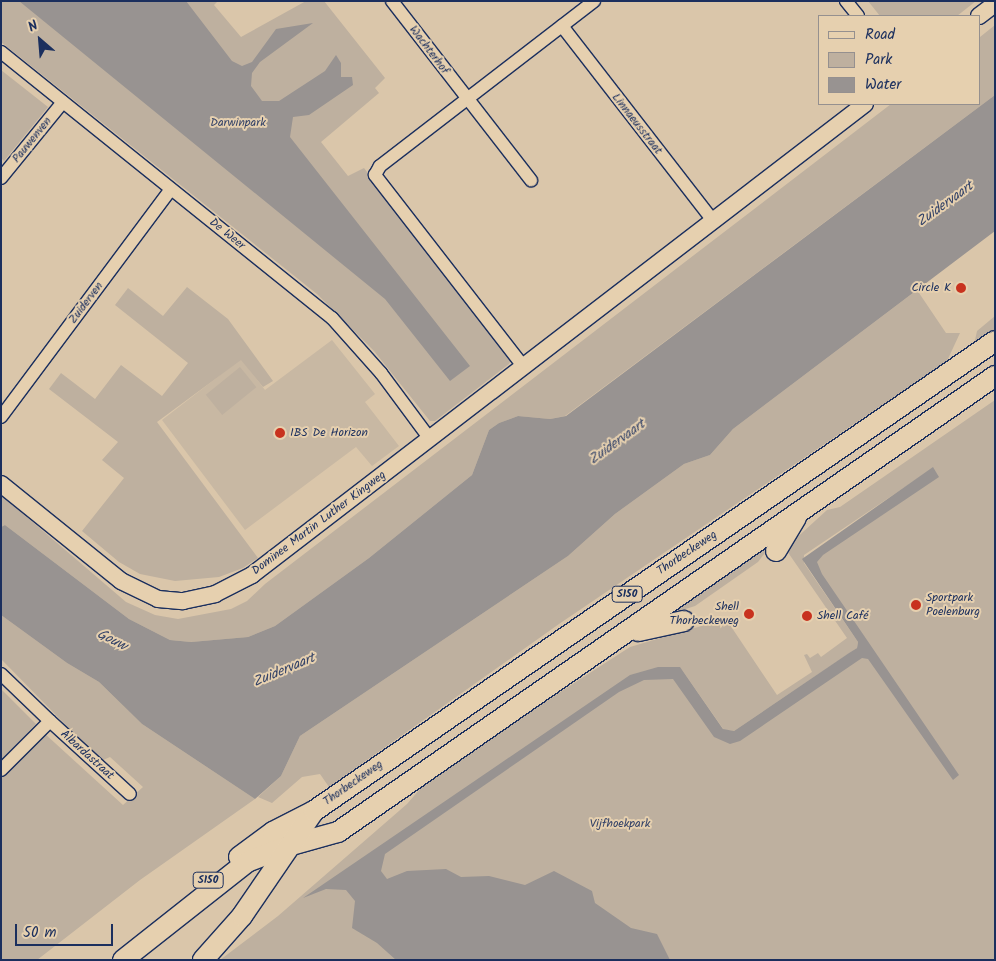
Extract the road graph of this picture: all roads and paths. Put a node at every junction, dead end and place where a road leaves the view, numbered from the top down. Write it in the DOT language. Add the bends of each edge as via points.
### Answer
graph roads {
  1 [pos="392,1"];
  2 [pos="594,1"];
  3 [pos="846,1"];
  4 [pos="995,4"];
  5 [pos="857,15"];
  6 [pos="980,15"];
  7 [pos="562,26"];
  8 [pos="1,52"];
  9 [pos="466,100"];
  10 [pos="63,102"];
  11 [pos="864,105"];
  12 [pos="1,178"];
  13 [pos="531,180"];
  14 [pos="171,189"];
  15 [pos="712,221"];
  16 [pos="995,341"];
  17 [pos="966,344"];
  18 [pos="523,366"];
  19 [pos="946,376"];
  20 [pos="995,376"];
  21 [pos="1,417"];
  22 [pos="430,439"];
  23 [pos="1,484"];
  24 [pos="800,512"];
  25 [pos="776,551"];
  26 [pos="684,621"];
  27 [pos="629,633"];
  28 [pos="1,674"];
  29 [pos="50,721"];
  30 [pos="1,770"];
  31 [pos="130,794"];
  32 [pos="314,811"];
  33 [pos="291,845"];
  34 [pos="108,960"];
  35 [pos="123,960"];
  36 [pos="203,960"];
  1 -- 9 [label="street, Wachterhof"];
  2 -- 7 [label="street"];
  3 -- 5 [label="street"];
  4 -- 6 [label="street"];
  7 -- 9 [label="street"];
  7 -- 15 [label="street, Linnaeusstraat"];
  8 -- 10 [label="street, De Weer"];
  9 -- 13 [label="street"];
  9 -- 18 [label="street" via="378,168 375,175"];
  10 -- 12 [label="street, Pauwenven"];
  10 -- 14 [label="street, De Weer"];
  11 -- 15 [label="street"];
  14 -- 21 [label="street, Zuiderven"];
  14 -- 22 [label="street, De Weer" via="332,318 381,373"];
  15 -- 18 [label="street"];
  16 -- 19 [label="main road, Thorbeckeweg / S150"];
  17 -- 19 [label="main road"];
  18 -- 22 [label="street"];
  19 -- 32 [label="main road, Thorbeckeweg / S150"];
  20 -- 24 [label="main road, S150"];
  22 -- 23 [label="street, Dominee Martin Luther Kingweg" via="252,575 215,594 182,600 158,599 121,581"];
  24 -- 25 [label="main road"];
  24 -- 27 [label="main road, S150"];
  26 -- 27 [label="main road"];
  27 -- 33 [label="main road, S150" via="338,832"];
  28 -- 29 [label="street"];
  29 -- 30 [label="street, Albardastraat"];
  29 -- 31 [label="street, Albardastraat"];
  32 -- 33 [label="main road, Thorbeckeweg / S150"];
  32 -- 34 [label="main road, S150" via="258,843"];
  33 -- 35 [label="main road, S150" via="247,862"];
  33 -- 36 [label="main road, Thorbeckeweg / S150" via="242,916"];
}
